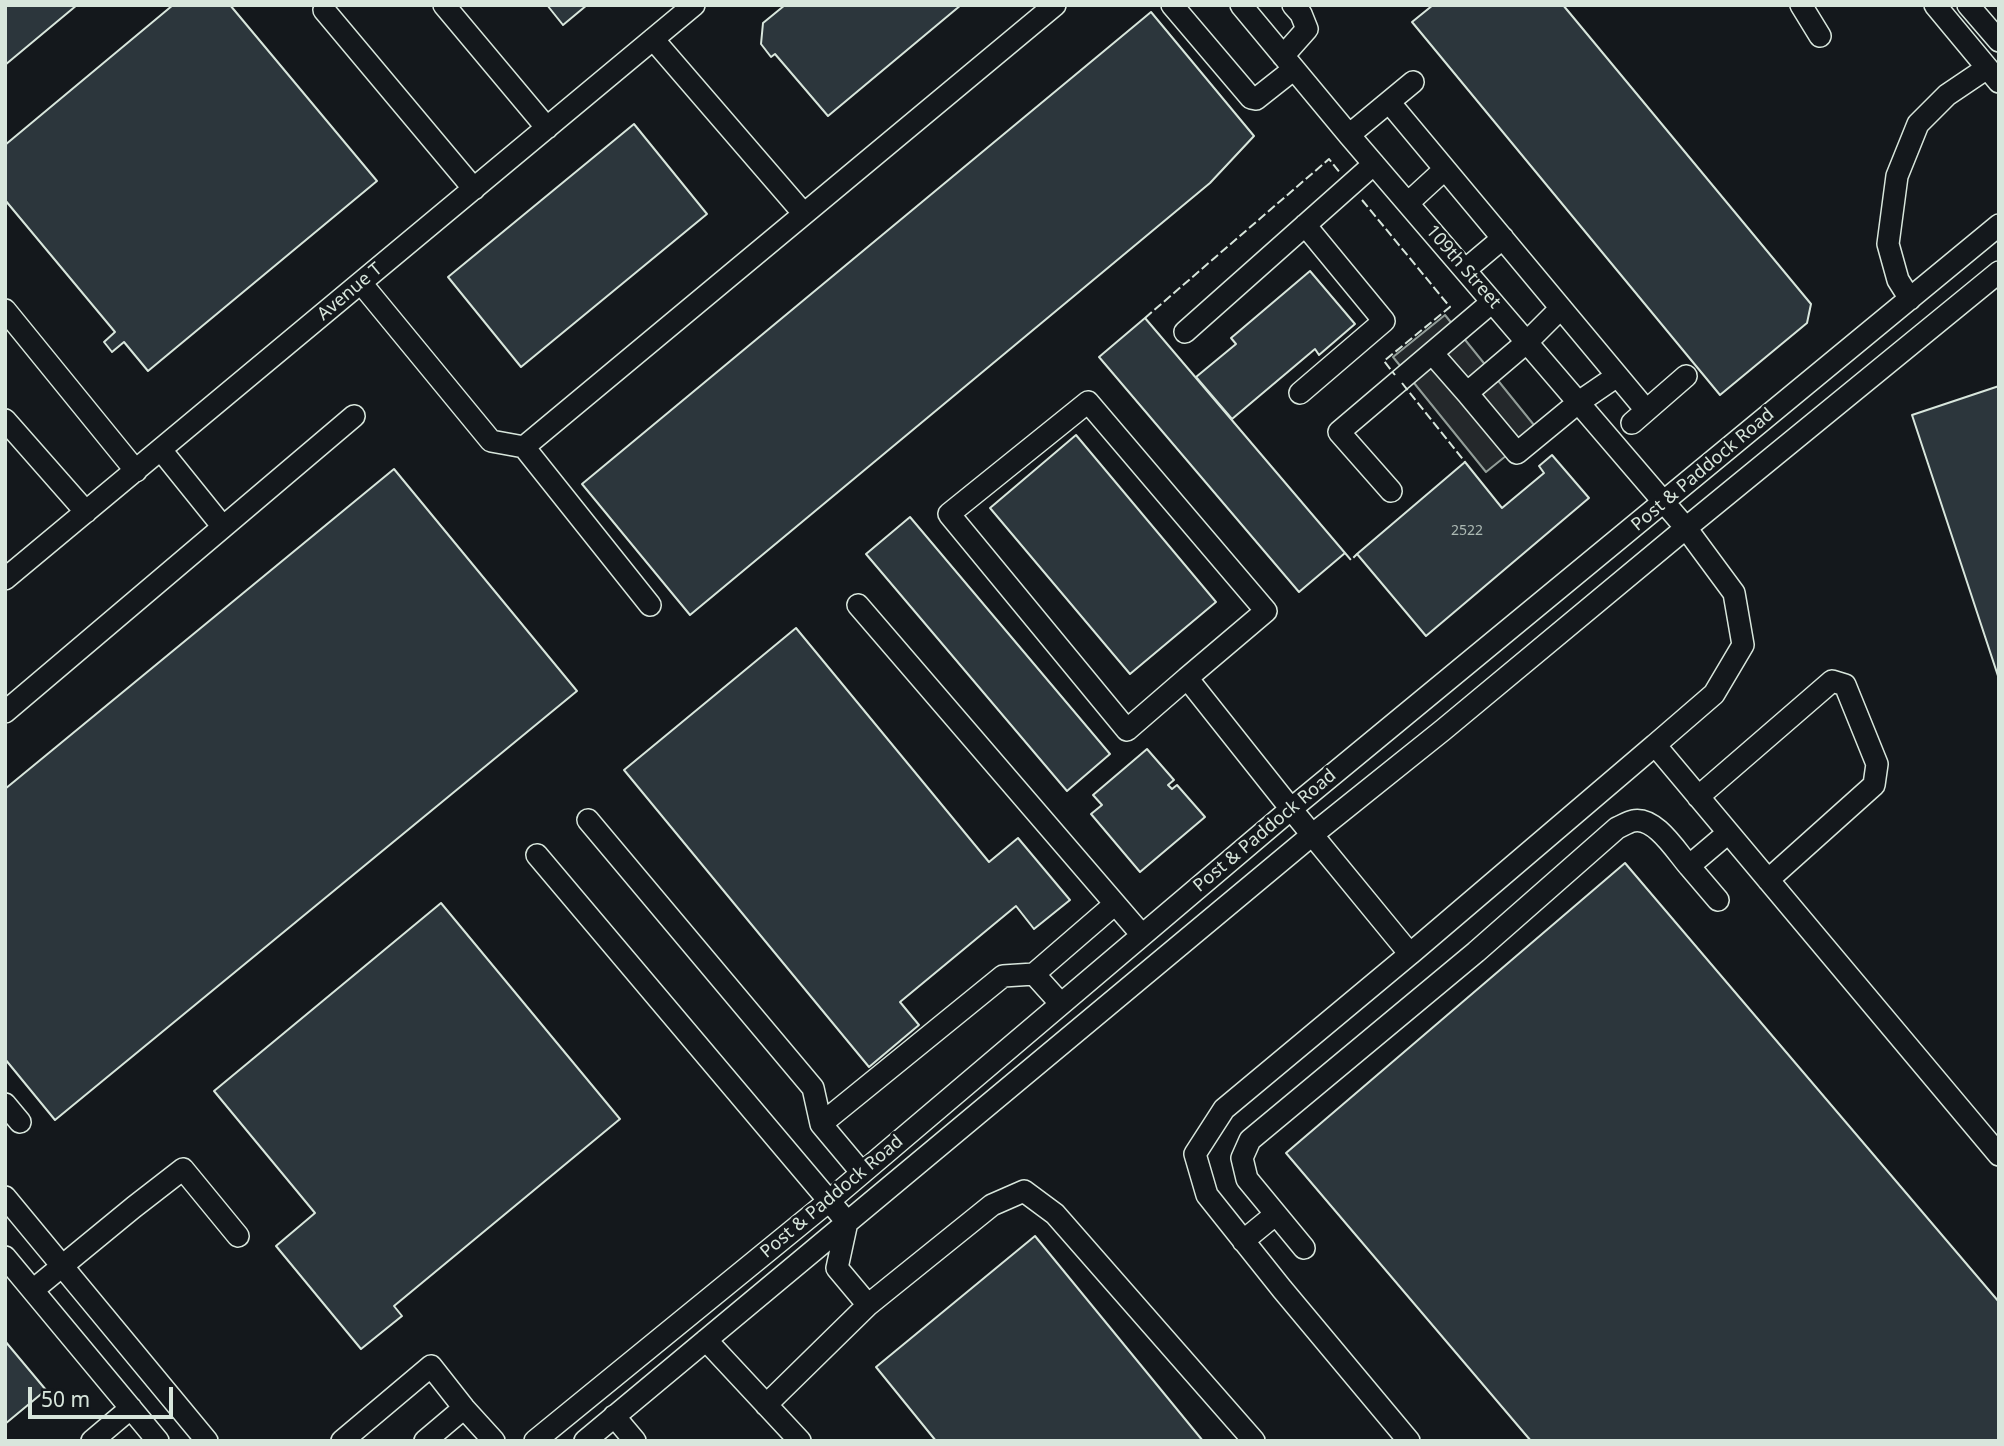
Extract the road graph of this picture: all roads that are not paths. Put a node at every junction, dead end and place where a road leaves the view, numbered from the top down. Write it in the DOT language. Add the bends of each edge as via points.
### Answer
graph roads {
  1 [pos="444,5"];
  2 [pos="694,5"];
  3 [pos="1055,5"];
  4 [pos="1172,5"];
  5 [pos="1241,5"];
  6 [pos="1293,5"];
  7 [pos="1801,5"];
  8 [pos="1935,5"];
  9 [pos="1968,5"];
  10 [pos="324,10"];
  11 [pos="1820,36"];
  12 [pos="653,40"];
  13 [pos="1999,41"];
  14 [pos="1289,63"];
  15 [pos="1993,75"];
  16 [pos="1413,82"];
  17 [pos="1389,102"];
  18 [pos="547,128"];
  19 [pos="1349,135"];
  20 [pos="1374,164"];
  21 [pos="1445,169"];
  22 [pos="474,189"];
  23 [pos="1408,203"];
  24 [pos="804,214"];
  25 [pos="1305,225"];
  26 [pos="1999,225"];
  27 [pos="1503,238"];
  28 [pos="1465,270"];
  29 [pos="1999,272"];
  30 [pos="361,283"];
  31 [pos="1910,299"];
  32 [pos="1492,302"];
  33 [pos="1561,308"];
  34 [pos="5,310"];
  35 [pos="1185,332"];
  36 [pos="1527,342"];
  37 [pos="1432,353"];
  38 [pos="1617,376"];
  39 [pos="1686,376"];
  40 [pos="1300,393"];
  41 [pos="1467,393"];
  42 [pos="1578,402"];
  43 [pos="354,416"];
  44 [pos="5,420"];
  45 [pos="524,447"];
  46 [pos="161,450"];
  47 [pos="136,471"];
  48 [pos="1391,491"];
  49 [pos="1664,502"];
  50 [pos="86,512"];
  51 [pos="223,527"];
  52 [pos="1686,528"];
  53 [pos="5,579"];
  54 [pos="650,605"];
  55 [pos="858,605"];
  56 [pos="1187,678"];
  57 [pos="5,712"];
  58 [pos="1655,745"];
  59 [pos="1698,797"];
  60 [pos="1291,809"];
  61 [pos="589,820"];
  62 [pos="1728,833"];
  63 [pos="1312,835"];
  64 [pos="537,855"];
  65 [pos="1689,866"];
  66 [pos="1768,880"];
  67 [pos="1718,900"];
  68 [pos="1115,904"];
  69 [pos="1142,935"];
  70 [pos="1410,954"];
  71 [pos="1034,974"];
  72 [pos="1061,1004"];
  73 [pos="5,1104"];
  74 [pos="20,1122"];
  75 [pos="821,1124"];
  76 [pos="1999,1155"];
  77 [pos="862,1173"];
  78 [pos="5,1197"];
  79 [pos="829,1201"];
  80 [pos="1276,1213"];
  81 [pos="847,1223"];
  82 [pos="238,1236"];
  83 [pos="1243,1241"];
  84 [pos="1304,1248"];
  85 [pos="5,1257"];
  86 [pos="62,1266"];
  87 [pos="33,1290"];
  88 [pos="868,1305"];
  89 [pos="706,1339"];
  90 [pos="766,1405"];
  91 [pos="131,1408"];
  92 [pos="464,1408"];
  93 [pos="614,1416"];
  94 [pos="92,1441"];
  95 [pos="158,1441"];
  96 [pos="207,1441"];
  97 [pos="342,1441"];
  98 [pos="425,1441"];
  99 [pos="494,1441"];
  100 [pos="535,1441"];
  101 [pos="585,1441"];
  102 [pos="635,1441"];
  103 [pos="800,1441"];
  104 [pos="1254,1441"];
  105 [pos="1409,1441"];
  1 -- 18 [label="street"];
  2 -- 12 [label="street, Avenue T"];
  3 -- 24 [label="street"];
  4 -- 14 [label="street" via="1251,98 1256,99"];
  5 -- 14 [label="street, 109th Street"];
  6 -- 14 [label="street" via="1307,30"];
  7 -- 11 [label="street"];
  8 -- 15 [label="street"];
  9 -- 13 [label="street"];
  10 -- 22 [label="street"];
  12 -- 18 [label="street, Avenue T"];
  12 -- 24 [label="street"];
  14 -- 19 [label="street, 109th Street"];
  15 -- 31 [label="street" via="1947,95 1918,124 1897,176 1888,244 1898,280"];
  16 -- 17 [label="street"];
  17 -- 19 [label="street"];
  17 -- 21 [label="street"];
  18 -- 22 [label="street, Avenue T"];
  19 -- 20 [label="street, 109th Street"];
  20 -- 23 [label="street, 109th Street"];
  20 -- 25 [label="street"];
  21 -- 23 [label="street"];
  21 -- 27 [label="street"];
  22 -- 30 [label="street, Avenue T"];
  23 -- 28 [label="street, 109th Street"];
  24 -- 45 [label="street"];
  25 -- 35 [label="street"];
  25 -- 40 [label="street" via="1384,321"];
  26 -- 31 [label="street, Post & Paddock Road"];
  27 -- 28 [label="street"];
  27 -- 33 [label="street"];
  28 -- 32 [label="street, 109th Street"];
  29 -- 52 [label="street, Post & Paddock Road"];
  30 -- 45 [label="street" via="491,441"];
  30 -- 46 [label="street, Avenue T"];
  31 -- 49 [label="street, Post & Paddock Road"];
  32 -- 36 [label="street, 109th Street"];
  32 -- 37 [label="street"];
  33 -- 36 [label="street"];
  33 -- 38 [label="street"];
  34 -- 47 [label="street"];
  36 -- 41 [label="street"];
  36 -- 42 [label="street, 109th Street"];
  37 -- 41 [label="street"];
  37 -- 48 [label="street" via="1339,432"];
  38 -- 39 [label="street" via="1639,416"];
  38 -- 42 [label="street"];
  41 -- 42 [label="street" via="1517,453"];
  42 -- 49 [label="street, 109th Street"];
  43 -- 51 [label="street"];
  44 -- 50 [label="street"];
  45 -- 54 [label="street"];
  46 -- 47 [label="street, Avenue T"];
  46 -- 51 [label="street"];
  47 -- 50 [label="street, Avenue T"];
  49 -- 52 [label="street, 109th Street"];
  49 -- 60 [label="street, Post & Paddock Road"];
  50 -- 53 [label="street, Avenue T"];
  51 -- 57 [label="street"];
  52 -- 58 [label="street, 109th Street" via="1734,593 1744,645 1714,694"];
  52 -- 63 [label="street, Post & Paddock Road"];
  55 -- 68 [label="street"];
  56 -- 56 [label="street" via="1127,730 949,514 1088,402 1266,611"];
  56 -- 60 [label="street"];
  58 -- 59 [label="street"];
  58 -- 70 [label="street, 109th Street"];
  59 -- 62 [label="street"];
  59 -- 66 [label="street" via="1832,681 1845,685 1877,764 1874,785"];
  60 -- 63 [label="street"];
  60 -- 69 [label="street, Post & Paddock Road"];
  61 -- 75 [label="street" via="813,1088"];
  62 -- 65 [label="street"];
  62 -- 66 [label="street"];
  63 -- 70 [label="street"];
  63 -- 81 [label="street, Post & Paddock Road"];
  64 -- 79 [label="street"];
  65 -- 67 [label="street"];
  65 -- 80 [label="street" via="1658,829 1645,821 1617,828 1250,1140 1242,1158 1247,1179"];
  66 -- 76 [label="street"];
  68 -- 69 [label="street"];
  68 -- 71 [label="street"];
  69 -- 72 [label="street, Post & Paddock Road"];
  70 -- 83 [label="street, 109th Street" via="1224,1109 1195,1154 1208,1195"];
  71 -- 72 [label="street"];
  71 -- 75 [label="street" via="1003,976"];
  72 -- 77 [label="street, Post & Paddock Road"];
  73 -- 74 [label="street"];
  75 -- 77 [label="street"];
  77 -- 79 [label="street, Post & Paddock Road"];
  78 -- 86 [label="street"];
  79 -- 81 [label="street"];
  79 -- 100 [label="street, Post & Paddock Road"];
  80 -- 83 [label="street"];
  80 -- 84 [label="street"];
  81 -- 88 [label="street" via="837,1268"];
  81 -- 89 [label="street, Post & Paddock Road"];
  82 -- 86 [label="street" via="183,1169"];
  83 -- 105 [label="street"];
  85 -- 87 [label="street"];
  86 -- 87 [label="street"];
  86 -- 96 [label="street"];
  87 -- 91 [label="street"];
  88 -- 90 [label="street"];
  88 -- 104 [label="street" via="992,1205 1024,1191 1055,1214"];
  89 -- 90 [label="street"];
  89 -- 93 [label="street, Post & Paddock Road"];
  90 -- 103 [label="street"];
  91 -- 94 [label="street"];
  91 -- 95 [label="street"];
  92 -- 97 [label="street" via="431,1366"];
  92 -- 98 [label="street"];
  92 -- 99 [label="street"];
  93 -- 101 [label="street, Post & Paddock Road"];
  93 -- 102 [label="street"];
}
